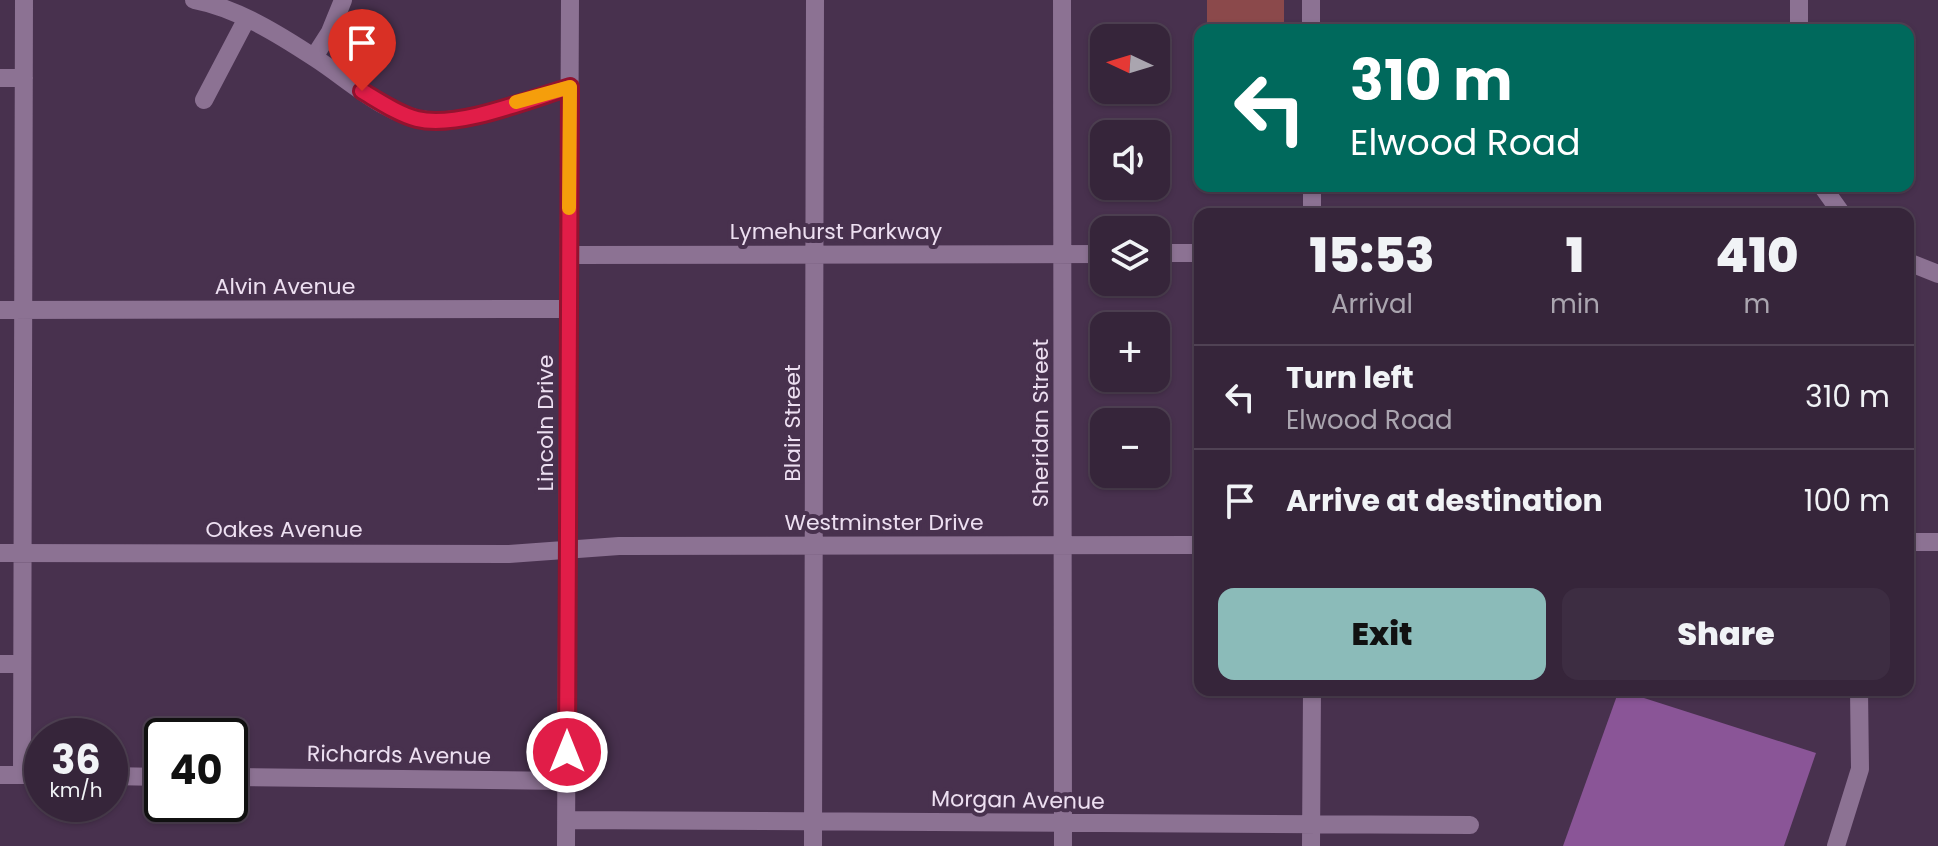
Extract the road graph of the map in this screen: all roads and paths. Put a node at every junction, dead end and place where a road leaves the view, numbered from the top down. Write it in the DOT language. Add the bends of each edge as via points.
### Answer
graph roads {
  1 [pos="24,0"];
  2 [pos="194,0"];
  3 [pos="343,0"];
  4 [pos="570,0"];
  5 [pos="815,0"];
  6 [pos="1062,0"];
  7 [pos="1311,0"];
  8 [pos="1799,0"];
  9 [pos="246,20"];
  10 [pos="1311,24"];
  11 [pos="1799,24"];
  12 [pos="314,57"];
  13 [pos="0,78"];
  14 [pos="24,78"];
  15 [pos="570,87"];
  16 [pos="204,100"];
  17 [pos="1170,253"];
  18 [pos="1194,253"];
  19 [pos="1063,254"];
  20 [pos="1090,254"];
  21 [pos="569,255"];
  22 [pos="816,255"];
  23 [pos="1914,264"];
  24 [pos="1938,274"];
  25 [pos="569,309"];
  26 [pos="0,310"];
  27 [pos="23,310"];
  28 [pos="1914,542"];
  29 [pos="1938,542"];
  30 [pos="1064,545"];
  31 [pos="1194,545"];
  32 [pos="816,546"];
  33 [pos="568,550"];
  34 [pos="0,553"];
  35 [pos="22,553"];
  36 [pos="0,664"];
  37 [pos="22,664"];
  38 [pos="1312,696"];
  39 [pos="1859,696"];
  40 [pos="0,775"];
  41 [pos="22,775"];
  42 [pos="248,777"];
  43 [pos="567,781"];
  44 [pos="566,820"];
  45 [pos="814,822"];
  46 [pos="1063,825"];
  47 [pos="1470,825"];
  48 [pos="1311,826"];
  49 [pos="566,846"];
  50 [pos="813,846"];
  51 [pos="1063,846"];
  52 [pos="1311,846"];
  53 [pos="1836,846"];
  1 -- 14 [label="street"];
  2 -- 9 [label="street"];
  3 -- 12 [label="street"];
  4 -- 15 [label="street, Lincoln Drive"];
  5 -- 22 [label="street, Blair Street"];
  6 -- 19 [label="street, Sheridan Street"];
  7 -- 10 [label="street"];
  8 -- 11 [label="street"];
  9 -- 12 [label="street"];
  9 -- 16 [label="street"];
  12 -- 15 [label="street" via="386,105 429,120 466,116"];
  13 -- 14 [label="street"];
  14 -- 27 [label="street"];
  15 -- 21 [label="street, Lincoln Drive"];
  17 -- 18 [label="street"];
  19 -- 20 [label="street, Lymehurst Parkway"];
  19 -- 22 [label="street, Lymehurst Parkway"];
  19 -- 30 [label="street, Sheridan Street"];
  21 -- 22 [label="street, Lymehurst Parkway"];
  21 -- 25 [label="street, Lincoln Drive"];
  22 -- 32 [label="street, Blair Street"];
  23 -- 24 [label="street"];
  25 -- 27 [label="street, Alvin Avenue"];
  25 -- 33 [label="street, Lincoln Drive"];
  26 -- 27 [label="street, Alvin Avenue"];
  27 -- 35 [label="street"];
  28 -- 29 [label="street"];
  30 -- 31 [label="street, Westminster Drive"];
  30 -- 32 [label="street, Westminster Drive"];
  30 -- 46 [label="street, Sheridan Street"];
  32 -- 33 [label="street, Westminster Drive"];
  32 -- 45 [label="street, Blair Street"];
  33 -- 35 [label="street, Oakes Avenue"];
  33 -- 43 [label="street, Lincoln Drive"];
  34 -- 35 [label="street, Oakes Avenue"];
  35 -- 37 [label="street"];
  36 -- 37 [label="street"];
  37 -- 41 [label="street"];
  38 -- 48 [label="street"];
  39 -- 53 [label="street" via="1860,769"];
  40 -- 41 [label="street"];
  42 -- 43 [label="street, Richards Avenue"];
  43 -- 44 [label="street, Lincoln Drive"];
  44 -- 45 [label="street, Morgan Avenue"];
  44 -- 49 [label="street, Lincoln Drive"];
  45 -- 46 [label="street, Morgan Avenue"];
  45 -- 50 [label="street, Blair Street"];
  46 -- 48 [label="street, Morgan Avenue"];
  46 -- 51 [label="street, Sheridan Street"];
  47 -- 48 [label="street, Morgan Avenue"];
  48 -- 52 [label="street"];
}
